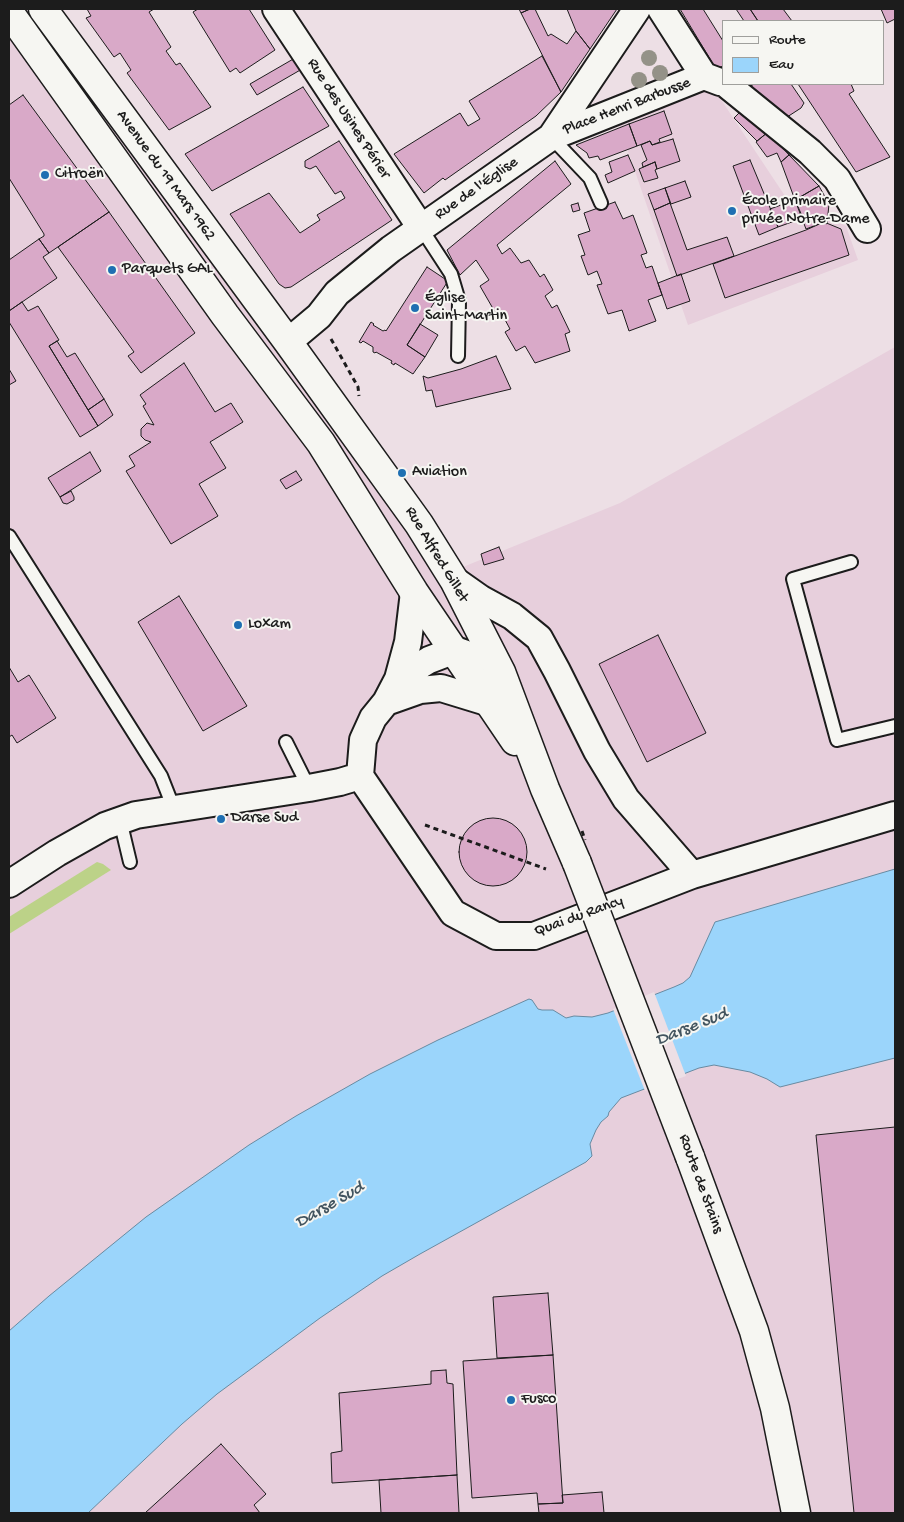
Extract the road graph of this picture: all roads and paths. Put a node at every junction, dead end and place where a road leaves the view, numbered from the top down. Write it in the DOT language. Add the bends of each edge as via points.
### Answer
graph roads {
  1 [pos="43,9"];
  2 [pos="276,9"];
  3 [pos="637,9"];
  4 [pos="661,9"];
  5 [pos="9,12"];
  6 [pos="717,81"];
  7 [pos="722,85"];
  8 [pos="551,137"];
  9 [pos="601,203"];
  10 [pos="421,228"];
  11 [pos="867,229"];
  12 [pos="288,342"];
  13 [pos="458,356"];
  14 [pos="258,360"];
  15 [pos="9,536"];
  16 [pos="851,562"];
  17 [pos="454,580"];
  18 [pos="414,592"];
  19 [pos="455,650"];
  20 [pos="501,672"];
  21 [pos="398,679"];
  22 [pos="386,702"];
  23 [pos="490,703"];
  24 [pos="895,726"];
  25 [pos="286,742"];
  26 [pos="360,776"];
  27 [pos="309,788"];
  28 [pos="545,789"];
  29 [pos="174,808"];
  30 [pos="895,815"];
  31 [pos="120,820"];
  32 [pos="425,826"];
  33 [pos="130,862"];
  34 [pos="576,862"];
  35 [pos="546,869"];
  36 [pos="692,875"];
  37 [pos="9,884"];
  38 [pos="796,1513"];
  1 -- 12 [label="main road, Avenue du 19 Mars 1962"];
  2 -- 10 [label="street, Rue des Usines Périer"];
  3 -- 8 [label="street, Rue de l'Église"];
  4 -- 6 [label="street"];
  5 -- 14 [label="main road, Avenue du 19 Mars 1962"];
  6 -- 8 [label="street, Place Henri Barbusse"];
  7 -- 11 [label="street" via="810,152 837,179"];
  8 -- 9 [label="lane" via="590,178"];
  8 -- 10 [label="street, Rue de l'Église"];
  10 -- 12 [label="street, Rue de l'Église" via="337,293 318,316"];
  10 -- 13 [label="lane" via="451,274 459,300"];
  12 -- 17 [label="main road, Rue Alfred Gillet" via="419,524"];
  14 -- 18 [label="main road, Rue Alfred Gillet" via="321,443"];
  15 -- 29 [label="lane" via="161,776"];
  16 -- 24 [label="lane" via="793,579 837,740"];
  17 -- 20 [label="main road, Rue Alfred Gillet"];
  17 -- 36 [label="street" via="512,616 539,638 626,799"];
  18 -- 19 [label="main road, Rue Alfred Gillet"];
  18 -- 21 [label="street" via="408,642"];
  19 -- 20 [label="street" via="483,660"];
  19 -- 21 [label="street" via="429,660"];
  19 -- 23 [label="main road, Rue Alfred Gillet"];
  20 -- 28 [label="main road, Rue Alfred Gillet"];
  21 -- 22 [label="street"];
  22 -- 23 [label="street" via="420,690 441,688"];
  22 -- 26 [label="street" via="362,740"];
  23 -- 28 [label="main road, Rue Alfred Gillet"];
  25 -- 27 [label="lane"];
  26 -- 27 [label="street"];
  26 -- 36 [label="street, Quai du Rancy" via="453,913 496,936 534,936"];
  27 -- 29 [label="street"];
  28 -- 34 [label="main road, Rue Alfred Gillet"];
  29 -- 31 [label="street"];
  30 -- 36 [label="street, Quai du Rancy"];
  31 -- 33 [label="lane"];
  31 -- 37 [label="street" via="104,826"];
  32 -- 35 [label="path"];
  34 -- 38 [label="main road, Route de Stains, bridge" via="754,1332"];
}
